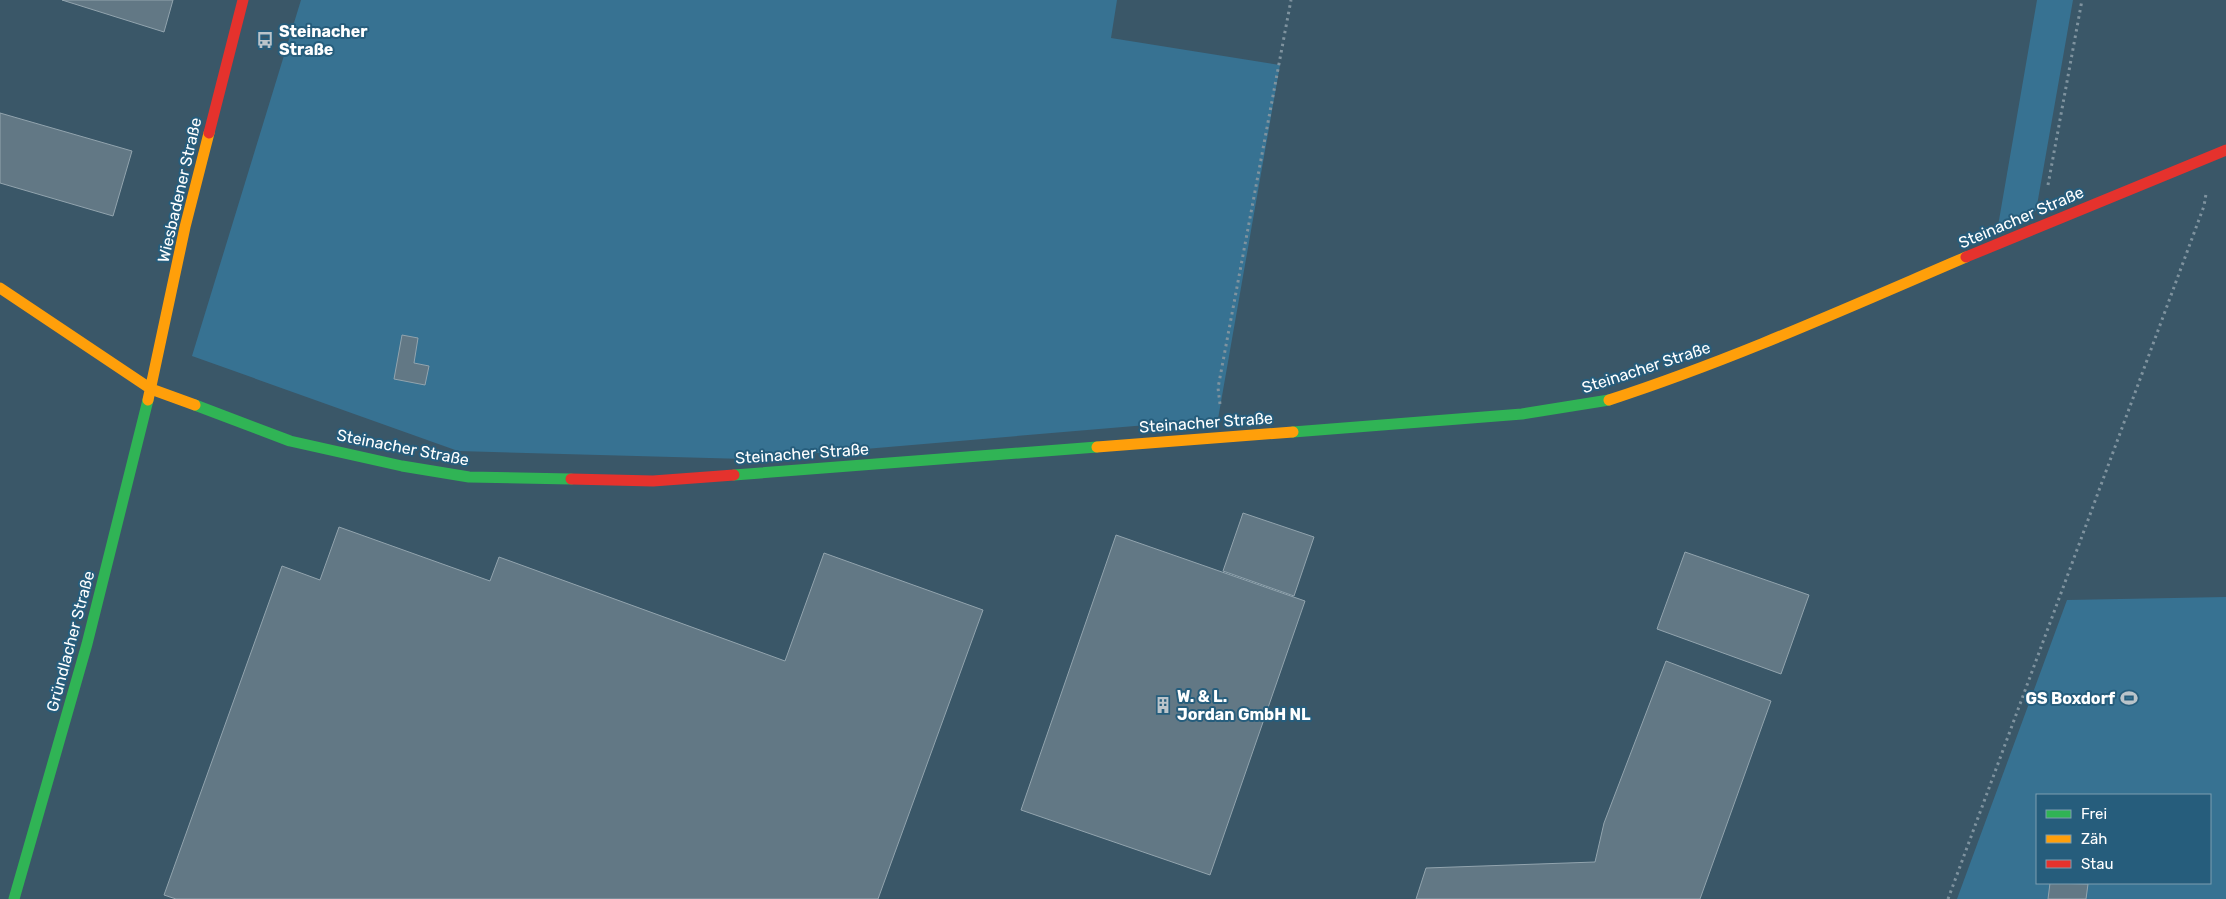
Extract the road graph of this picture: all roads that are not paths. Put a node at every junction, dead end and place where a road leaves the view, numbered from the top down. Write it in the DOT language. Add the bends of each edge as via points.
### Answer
graph roads {
  1 [pos="244,0"];
  2 [pos="2226,150"];
  3 [pos="0,288"];
  4 [pos="151,389"];
  5 [pos="14,899"];
  1 -- 4 [label="street, Wiesbadener Straße" via="186,227"];
  2 -- 4 [label="street, Steinacher Straße" via="1682,376 1601,402 1522,414 653,481 469,477 402,466 290,441"];
  3 -- 4 [label="street, Steinacher Straße"];
  4 -- 5 [label="street, Gründlacher Straße" via="87,644"];
}
